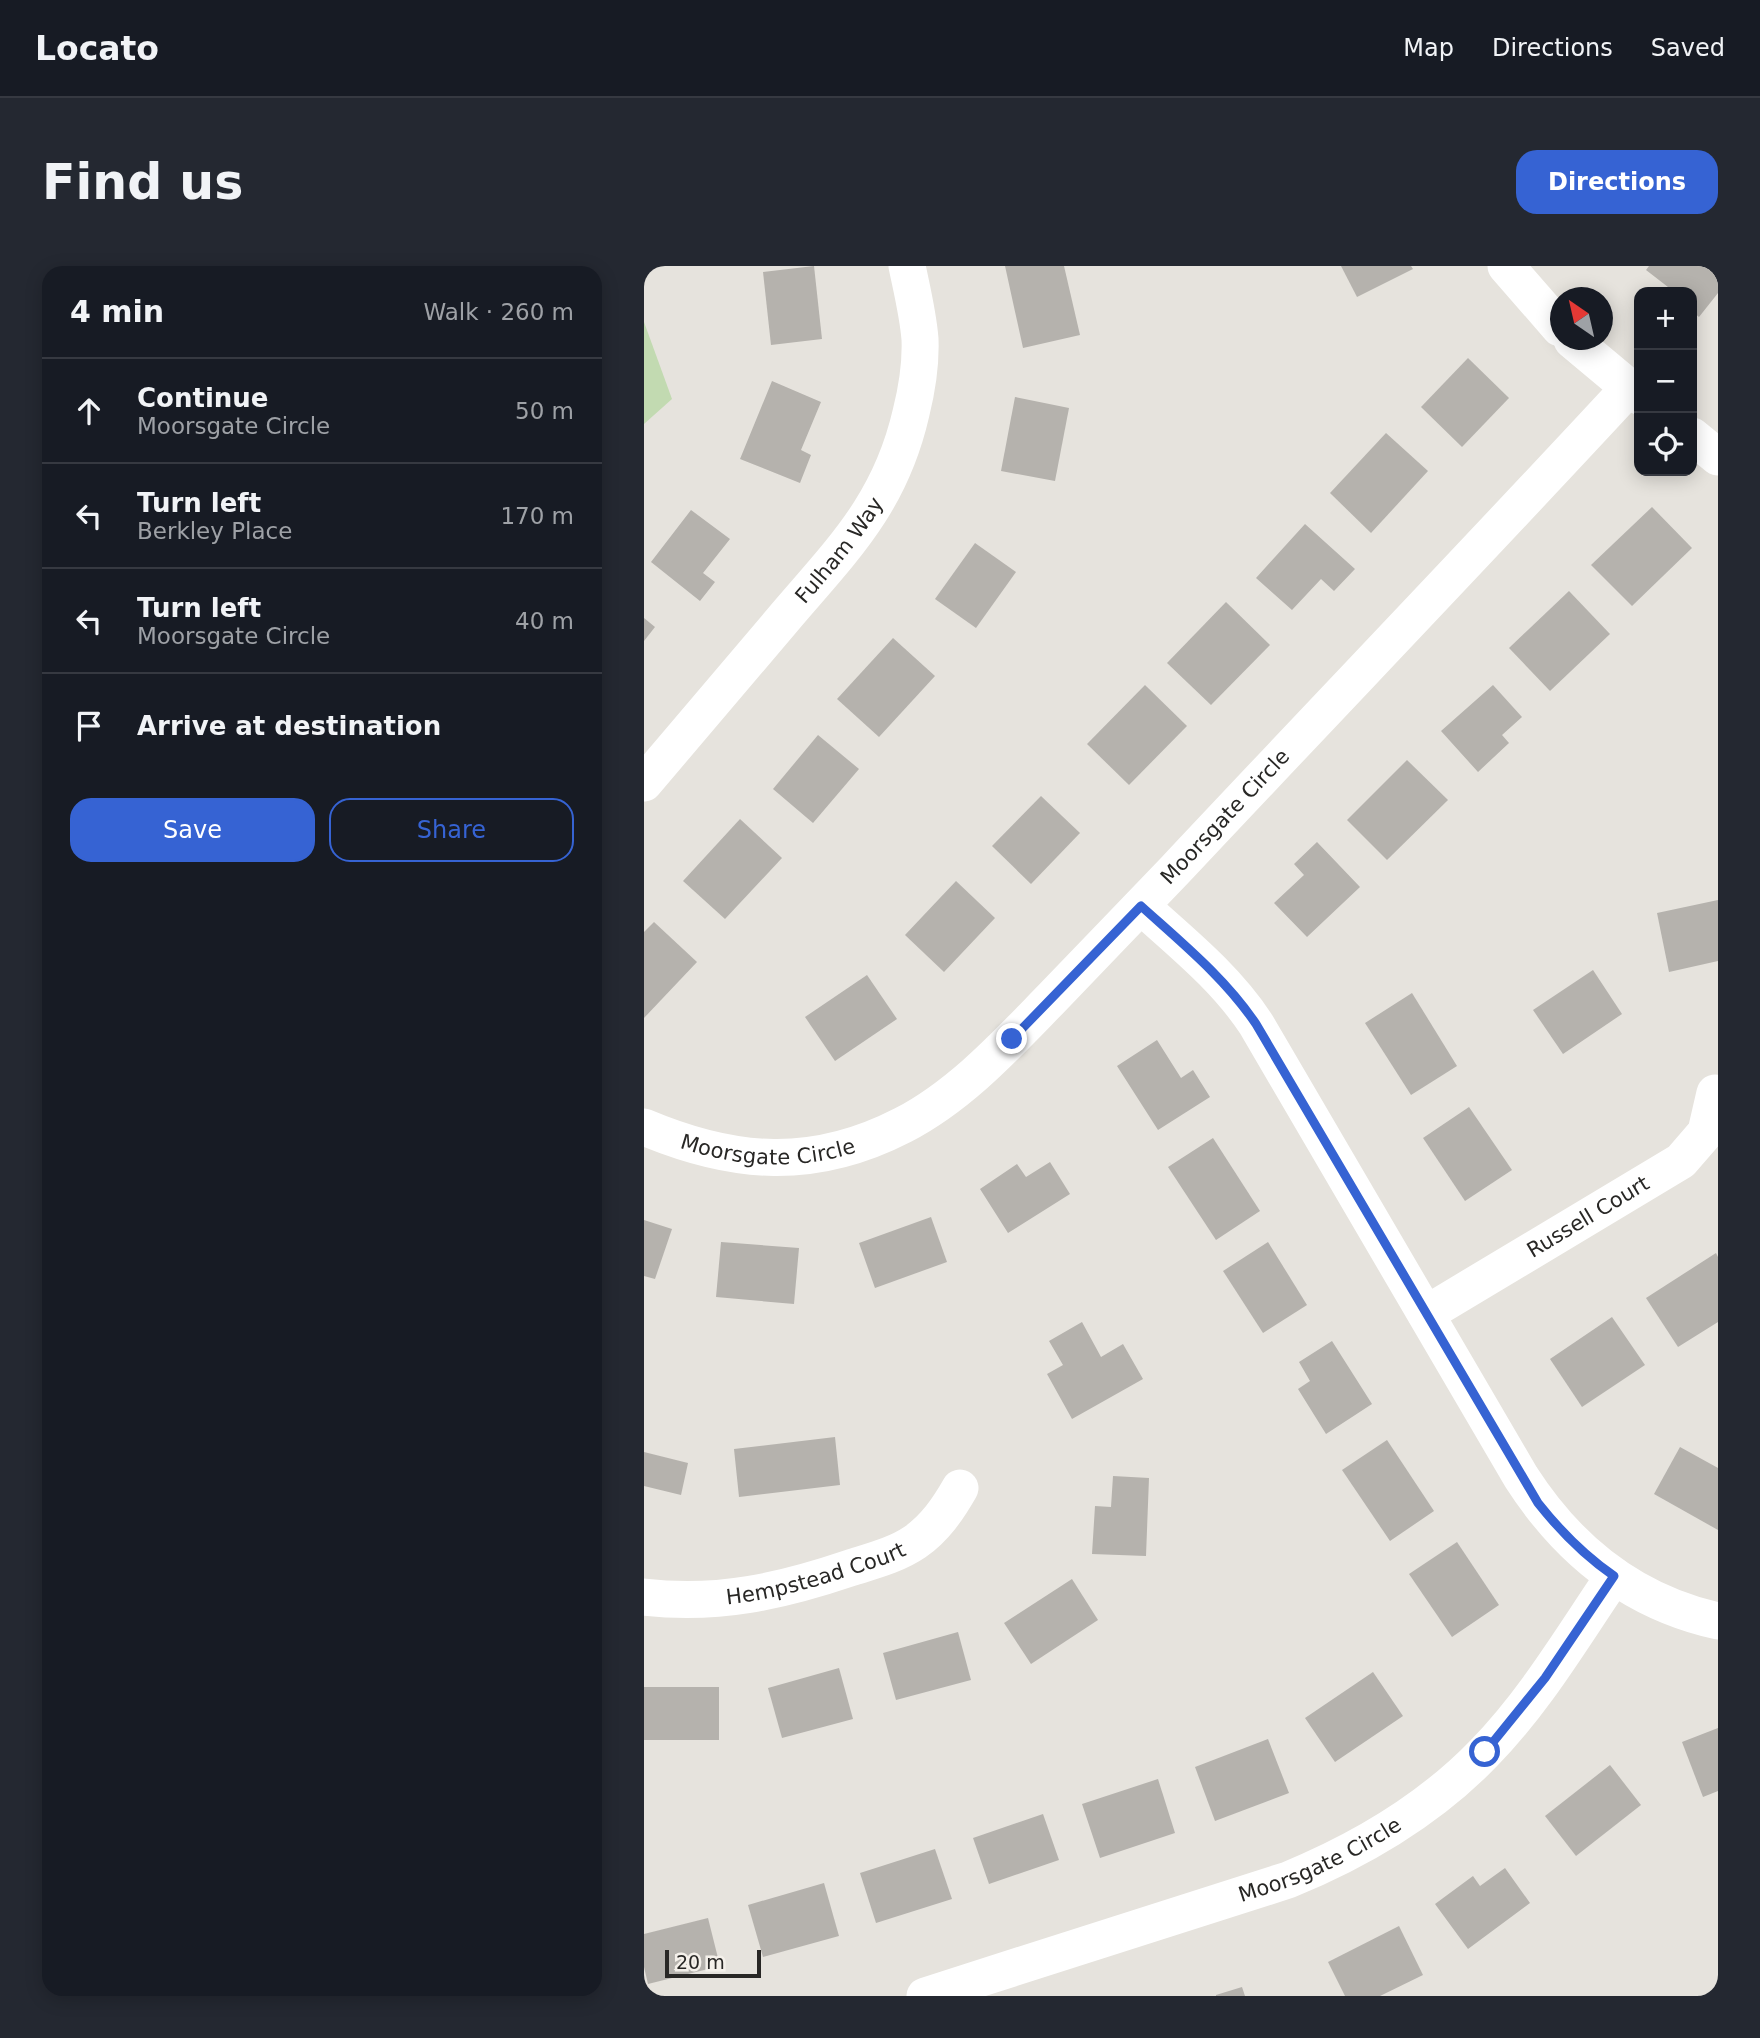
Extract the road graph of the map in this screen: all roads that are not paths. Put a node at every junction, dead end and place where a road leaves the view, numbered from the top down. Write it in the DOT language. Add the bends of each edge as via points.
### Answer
graph roads {
  1 [pos="907,266"];
  2 [pos="1506,266"];
  3 [pos="1550,317"];
  4 [pos="1584,350"];
  5 [pos="1634,392"];
  6 [pos="1697,440"];
  7 [pos="1718,457"];
  8 [pos="644,783"];
  9 [pos="1141,906"];
  10 [pos="1715,1093"];
  11 [pos="644,1127"];
  12 [pos="1426,1314"];
  13 [pos="960,1488"];
  14 [pos="1614,1576"];
  15 [pos="644,1598"];
  16 [pos="1718,1621"];
  17 [pos="925,1996"];
  1 -- 8 [label="street, Fulham Way" via="917,312 919,368 903,446 887,485 855,536"];
  2 -- 3 [label="street"];
  4 -- 5 [label="street"];
  5 -- 9 [label="street, Moorsgate Circle"];
  6 -- 7 [label="street"];
  9 -- 11 [label="street, Moorsgate Circle" via="968,1081 890,1132 835,1151 748,1158 694,1147"];
  9 -- 12 [label="street" via="1243,1004"];
  10 -- 12 [label="street, Russell Court" via="1706,1132 1681,1161"];
  12 -- 14 [label="street" via="1538,1503 1591,1561"];
  13 -- 15 [label="street, Hempstead Court" via="929,1531 884,1557 759,1595 705,1601"];
  14 -- 16 [label="street" via="1660,1601"];
  14 -- 17 [label="street, Moorsgate Circle" via="1545,1678 1485,1752 1391,1829 1288,1880"];
}
